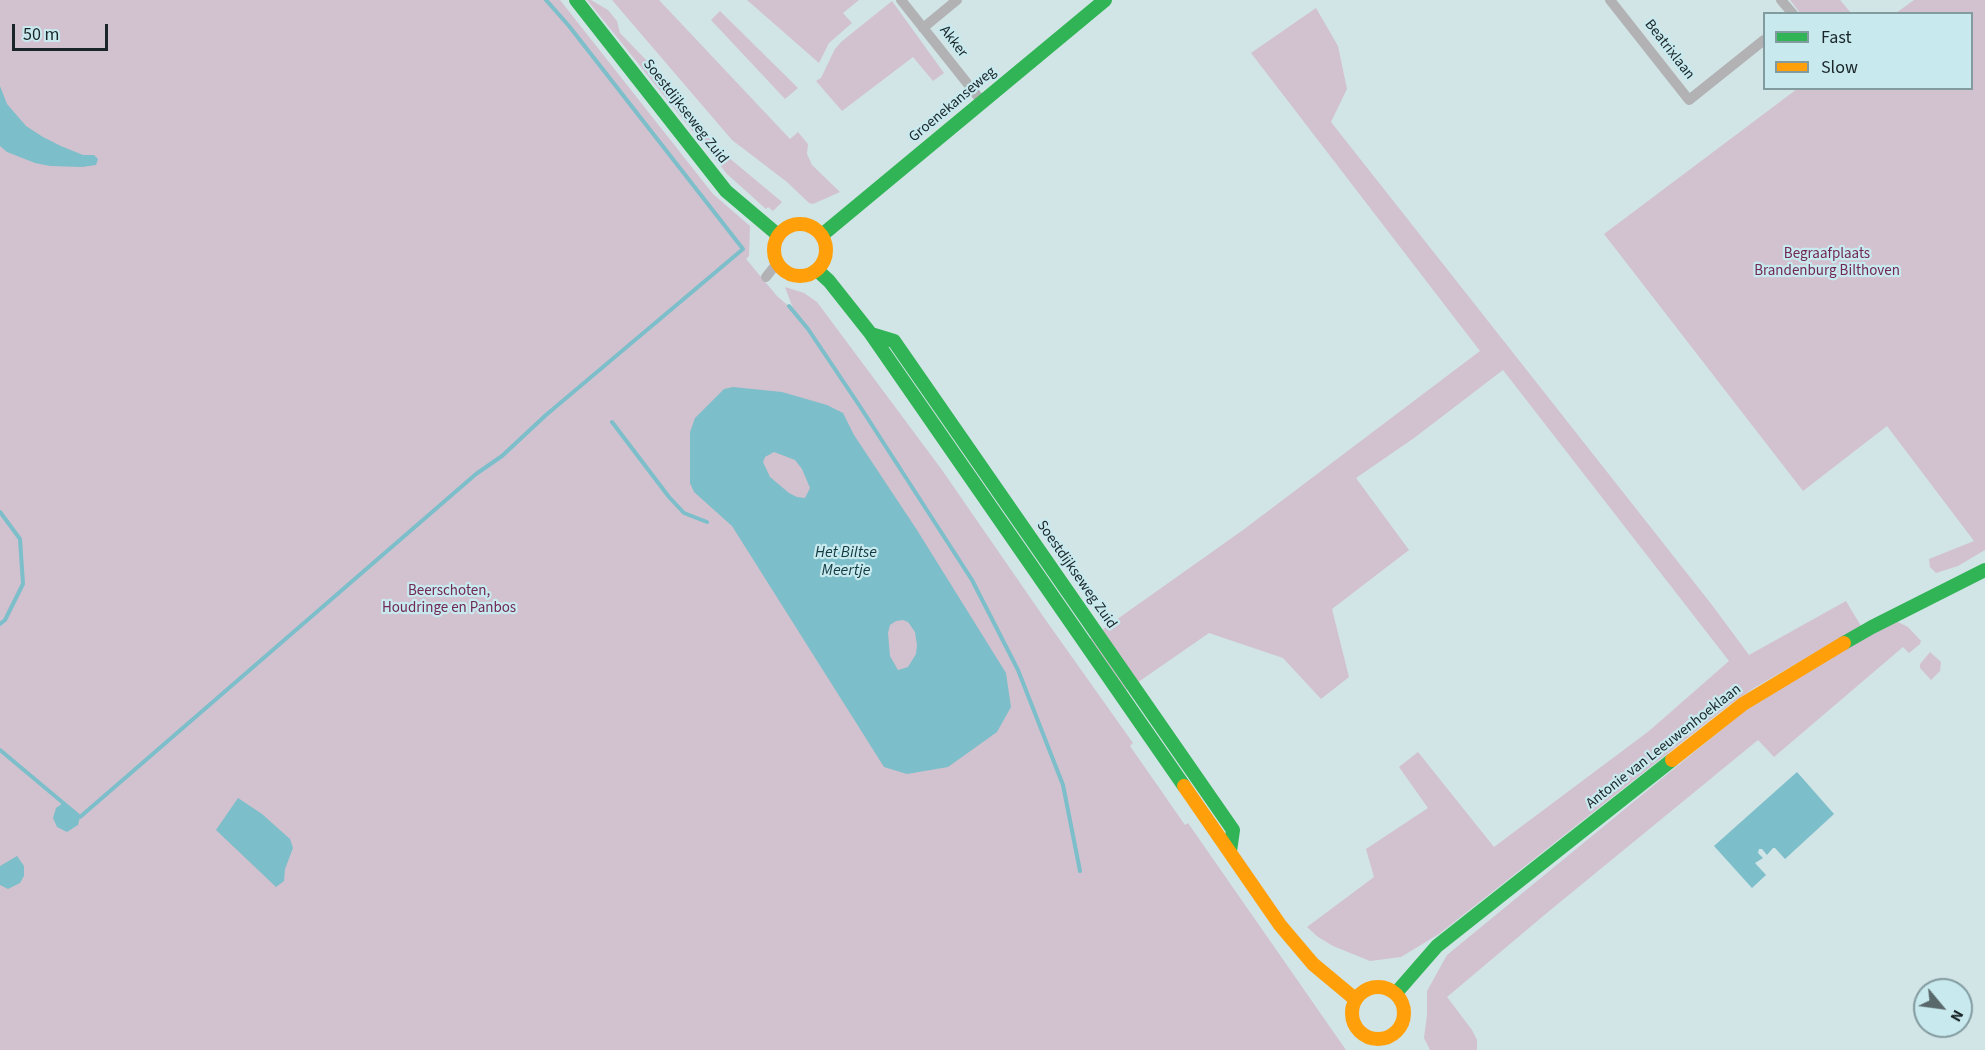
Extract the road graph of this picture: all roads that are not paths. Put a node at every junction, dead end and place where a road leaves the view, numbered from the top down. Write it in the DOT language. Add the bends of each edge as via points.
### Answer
graph roads {
  1 [pos="576,0"];
  2 [pos="901,0"];
  3 [pos="957,0"];
  4 [pos="1105,0"];
  5 [pos="1610,0"];
  6 [pos="1782,0"];
  7 [pos="1791,12"];
  8 [pos="922,28"];
  9 [pos="1763,41"];
  10 [pos="982,103"];
  11 [pos="822,235"];
  12 [pos="778,236"];
  13 [pos="778,262"];
  14 [pos="817,270"];
  15 [pos="766,277"];
  16 [pos="1985,570"];
  17 [pos="1396,993"];
  18 [pos="1355,999"];
  19 [pos="1391,1036"];
  20 [pos="1397,1050"];
  1 -- 12 [label="main road, Soestdijkseweg Zuid" via="726,191"];
  2 -- 8 [label="street, Akker"];
  3 -- 8 [label="street"];
  4 -- 10 [label="main road, Groenekanseweg"];
  5 -- 9 [label="street, Beatrixlaan" via="1689,100"];
  6 -- 7 [label="street"];
  8 -- 10 [label="street, Akker"];
  10 -- 11 [label="main road, Groenekanseweg"];
  11 -- 12 [label="main road" via="801,224 786,228"];
  11 -- 14 [label="main road" via="826,250"];
  12 -- 13 [label="main road"];
  13 -- 14 [label="main road" via="782,269 796,275"];
  13 -- 15 [label="street"];
  14 -- 18 [label="main road, Soestdijkseweg Zuid" via="871,334 1291,939 1313,964"];
  16 -- 17 [label="main road, Antonie van Leeuwenhoeklaan" via="1862,633 1743,704 1437,946"];
  17 -- 18 [label="main road" via="1386,988 1369,988"];
  17 -- 19 [label="main road" via="1404,1015 1402,1024"];
  18 -- 19 [label="main road" via="1351,1016 1359,1032 1374,1040"];
  19 -- 20 [label="main road"];
}
